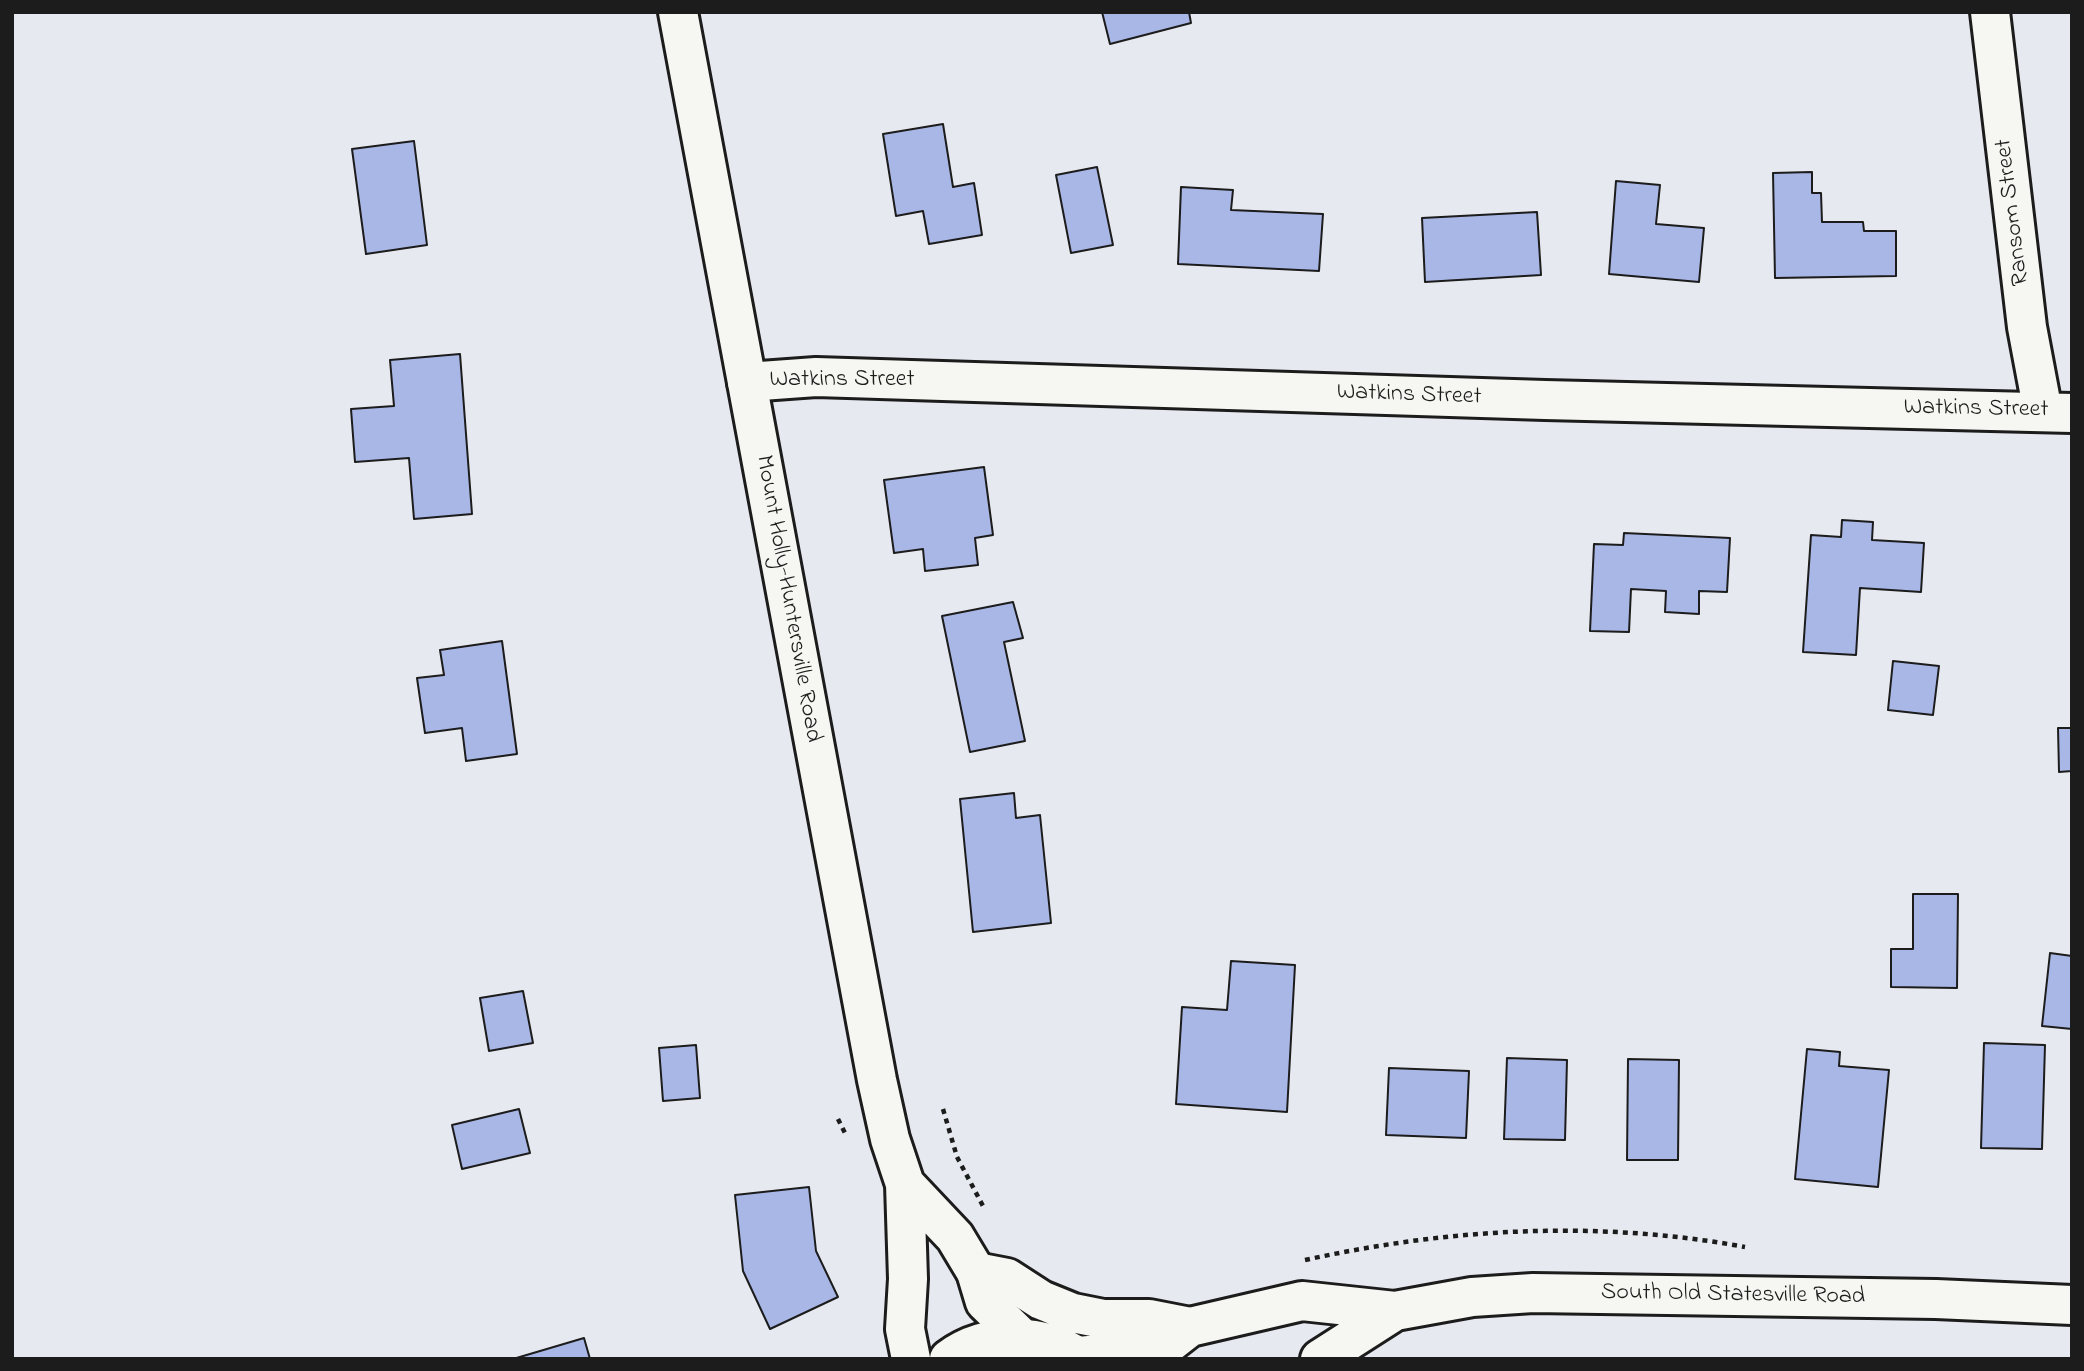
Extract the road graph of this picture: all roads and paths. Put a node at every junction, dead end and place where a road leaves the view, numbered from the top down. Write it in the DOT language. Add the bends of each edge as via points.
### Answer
graph roads {
  1 [pos="678,12"];
  2 [pos="1990,12"];
  3 [pos="747,382"];
  4 [pos="2058,412"];
  5 [pos="943,1109"];
  6 [pos="905,1184"];
  7 [pos="985,1211"];
  8 [pos="1745,1247"];
  9 [pos="1300,1261"];
  10 [pos="976,1272"];
  11 [pos="2072,1305"];
  12 [pos="1395,1311"];
  13 [pos="1190,1327"];
  14 [pos="1022,1338"];
  15 [pos="1081,1357"];
  16 [pos="911,1359"];
  17 [pos="949,1359"];
  18 [pos="1320,1359"];
  1 -- 3 [label="main road, Mount Holly-Huntersville Road"];
  2 -- 4 [label="main road, Ransom Street" via="2027,327"];
  3 -- 4 [label="main road, Watkins Street" via="816,377"];
  3 -- 6 [label="main road, Mount Holly-Huntersville Road" via="877,1080"];
  5 -- 7 [label="path" via="957,1157"];
  6 -- 10 [label="main road, Mount Holly-Huntersville Road" via="955,1237"];
  6 -- 16 [label="main road, Mount Holly-Huntersville Road" via="905,1329"];
  8 -- 9 [label="path" via="1629,1232 1515,1229 1424,1237"];
  10 -- 13 [label="main road" via="1007,1278 1041,1300 1073,1313"];
  10 -- 14 [label="main road, Mount Holly-Huntersville Road" via="985,1302"];
  11 -- 12 [label="main road, South Old Statesville Road" via="1533,1293 1472,1297"];
  12 -- 13 [label="main road, South Old Statesville Road" via="1302,1301"];
  12 -- 18 [label="main road, South Old Statesville Road"];
  13 -- 15 [label="main road, South Old Statesville Road" via="1163,1348"];
  14 -- 15 [label="main road"];
  14 -- 17 [label="main road" via="981,1343"];
}
